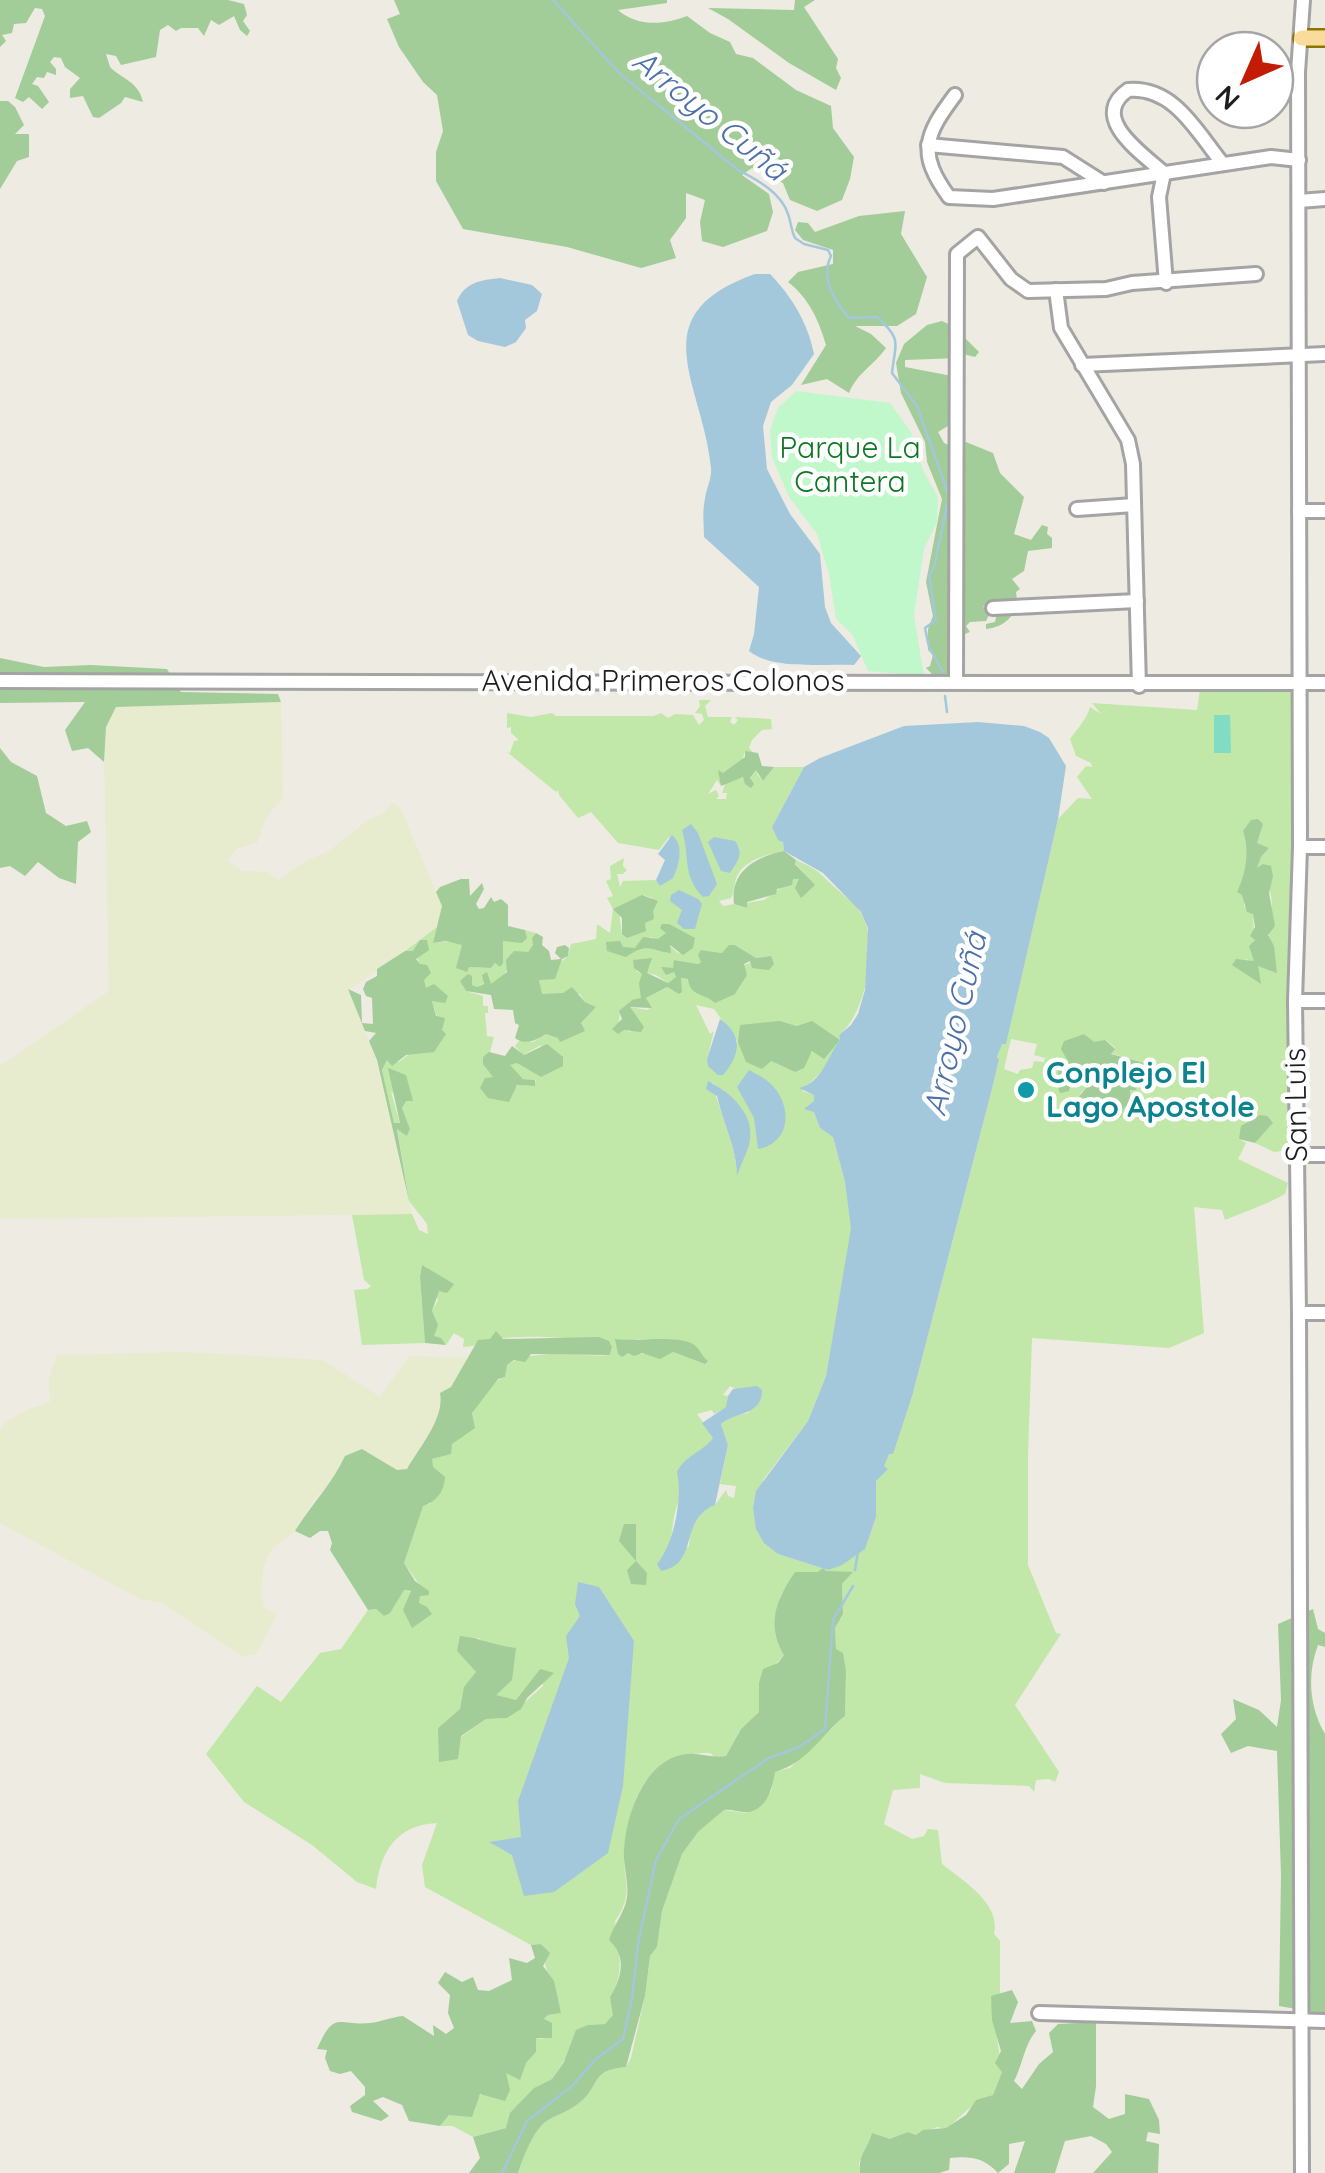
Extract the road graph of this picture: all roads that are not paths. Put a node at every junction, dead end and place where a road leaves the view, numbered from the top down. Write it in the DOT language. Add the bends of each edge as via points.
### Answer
graph roads {
  1 [pos="1303,0"];
  2 [pos="1302,38"];
  3 [pos="1325,38"];
  4 [pos="955,95"];
  5 [pos="928,145"];
  6 [pos="1299,160"];
  7 [pos="1223,164"];
  8 [pos="1164,173"];
  9 [pos="1104,183"];
  10 [pos="1325,199"];
  11 [pos="1299,201"];
  12 [pos="1256,274"];
  13 [pos="1166,283"];
  14 [pos="1056,290"];
  15 [pos="1300,354"];
  16 [pos="1325,354"];
  17 [pos="1082,366"];
  18 [pos="1134,505"];
  19 [pos="1077,509"];
  20 [pos="1299,511"];
  21 [pos="1325,511"];
  22 [pos="1137,601"];
  23 [pos="993,608"];
  24 [pos="0,681"];
  25 [pos="956,681"];
  26 [pos="1299,683"];
  27 [pos="1325,683"];
  28 [pos="1139,686"];
  29 [pos="1300,847"];
  30 [pos="1325,847"];
  31 [pos="1295,1001"];
  32 [pos="1325,1001"];
  33 [pos="1296,1155"];
  34 [pos="1325,1155"];
  35 [pos="1300,1313"];
  36 [pos="1325,1314"];
  37 [pos="1039,2014"];
  38 [pos="1301,2020"];
  39 [pos="1325,2021"];
  40 [pos="1302,2173"];
  1 -- 2 [label="street, San Luis"];
  2 -- 3 [label="main road"];
  2 -- 6 [label="street, San Luis"];
  4 -- 5 [label="street" via="930,130"];
  5 -- 9 [label="street" via="1063,157"];
  5 -- 9 [label="street" via="942,187 957,200"];
  6 -- 7 [label="street"];
  6 -- 11 [label="street, San Luis"];
  7 -- 8 [label="street"];
  7 -- 8 [label="street" via="1176,108 1149,92 1128,90 1116,104 1117,129"];
  8 -- 9 [label="street"];
  8 -- 13 [label="street" via="1159,197"];
  10 -- 11 [label="street"];
  11 -- 15 [label="street, San Luis"];
  12 -- 13 [label="street"];
  13 -- 14 [label="street"];
  14 -- 17 [label="street" via="1061,328"];
  14 -- 25 [label="street" via="1028,291 1011,280 978,237 958,254"];
  15 -- 16 [label="street"];
  15 -- 17 [label="street"];
  15 -- 20 [label="street, San Luis"];
  17 -- 18 [label="street" via="1128,440"];
  18 -- 19 [label="street"];
  18 -- 22 [label="street"];
  20 -- 21 [label="street"];
  20 -- 26 [label="street, San Luis"];
  22 -- 23 [label="street"];
  22 -- 28 [label="street"];
  24 -- 25 [label="street, Avenida Primeros Colonos"];
  25 -- 28 [label="street, Avenida Primeros Colonos"];
  26 -- 27 [label="street, Avenida Primeros Colonos"];
  26 -- 28 [label="street, Avenida Primeros Colonos"];
  26 -- 29 [label="street, San Luis"];
  29 -- 30 [label="street"];
  29 -- 31 [label="street, San Luis"];
  31 -- 32 [label="street"];
  31 -- 33 [label="street, San Luis"];
  33 -- 34 [label="street"];
  33 -- 35 [label="street, San Luis"];
  35 -- 36 [label="street"];
  35 -- 38 [label="street, San Luis"];
  37 -- 38 [label="street"];
  38 -- 39 [label="street"];
  38 -- 40 [label="street, San Luis"];
}
